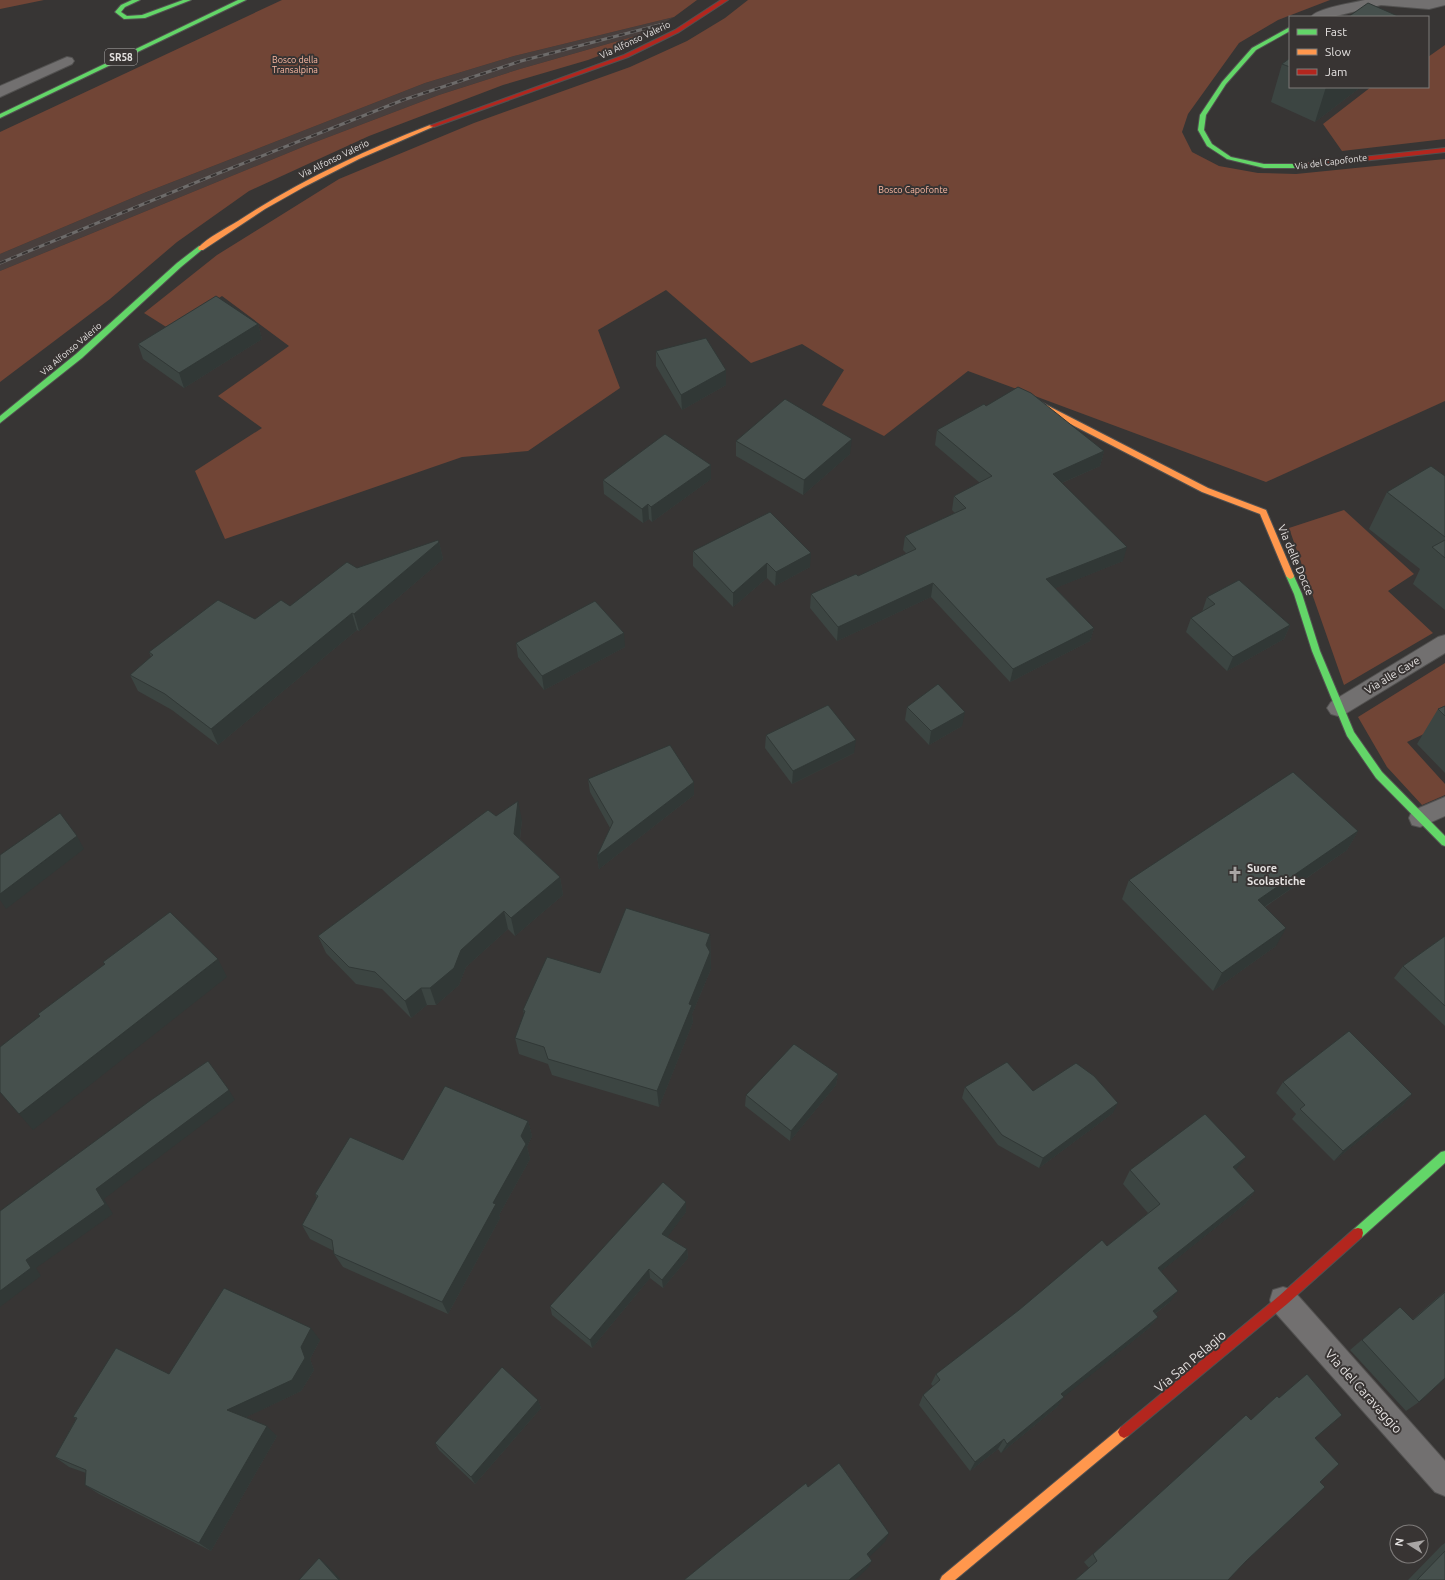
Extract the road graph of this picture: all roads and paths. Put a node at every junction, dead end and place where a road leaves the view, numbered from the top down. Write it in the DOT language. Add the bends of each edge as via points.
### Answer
graph roads {
  1 [pos="138,0"];
  2 [pos="188,0"];
  3 [pos="243,0"];
  4 [pos="725,0"];
  5 [pos="1383,1"];
  6 [pos="1445,1"];
  7 [pos="1321,16"];
  8 [pos="1289,30"];
  9 [pos="67,61"];
  10 [pos="0,92"];
  11 [pos="0,116"];
  12 [pos="1445,150"];
  13 [pos="1020,395"];
  14 [pos="0,420"];
  15 [pos="1445,643"];
  16 [pos="1338,708"];
  17 [pos="1445,806"];
  18 [pos="1420,818"];
  19 [pos="1445,842"];
  20 [pos="1445,1156"];
  21 [pos="1283,1300"];
  22 [pos="1445,1482"];
  23 [pos="946,1580"];
  1 -- 2 [label="street" via="122,6 118,12 126,18 142,17"];
  3 -- 11 [label="street, SR58"];
  4 -- 14 [label="street, Via Alfonso Valerio" via="664,39 625,57 404,138 348,162 287,194 244,219 192,255 103,335"];
  5 -- 6 [label="street" via="1428,5"];
  5 -- 7 [label="street"];
  8 -- 12 [label="street, Via del Capofonte" via="1254,50 1224,83 1203,115 1201,130 1209,145 1229,158 1264,166 1303,166"];
  9 -- 10 [label="street"];
  13 -- 16 [label="street, Via delle Docce" via="1205,490 1262,512 1298,594"];
  15 -- 16 [label="street, Via alle Cave"];
  16 -- 18 [label="street, Via delle Docce" via="1350,734 1379,776"];
  17 -- 18 [label="street"];
  18 -- 19 [label="street, Via delle Docce"];
  20 -- 21 [label="street, Via San Pelagio"];
  21 -- 22 [label="street, Via del Caravaggio"];
  21 -- 23 [label="street, Via San Pelagio"];
}
